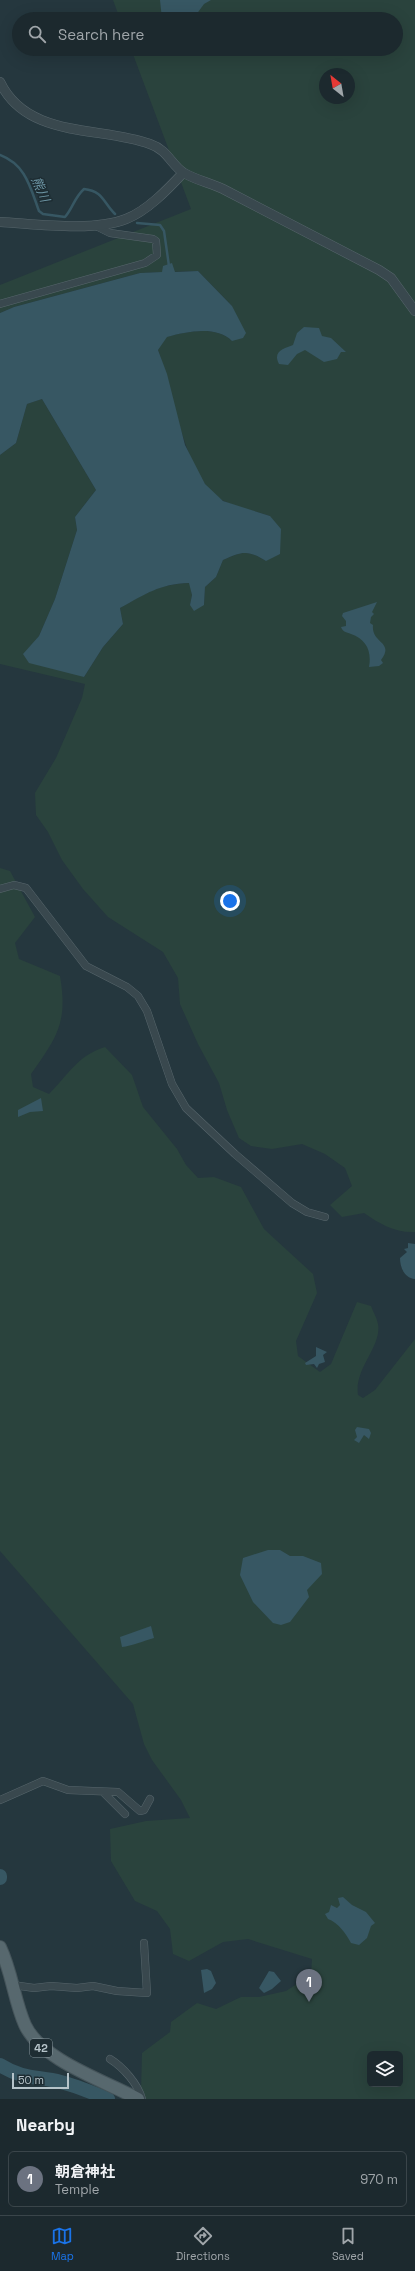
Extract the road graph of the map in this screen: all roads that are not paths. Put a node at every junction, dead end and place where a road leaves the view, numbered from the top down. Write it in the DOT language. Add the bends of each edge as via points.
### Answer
graph roads {
  1 [pos="0,82"];
  2 [pos="183,173"];
  3 [pos="0,222"];
  4 [pos="96,226"];
  5 [pos="0,304"];
  6 [pos="415,311"];
  7 [pos="0,889"];
  8 [pos="325,1217"];
  9 [pos="103,1792"];
  10 [pos="150,1799"];
  11 [pos="0,1800"];
  12 [pos="125,1814"];
  13 [pos="144,1943"];
  14 [pos="0,1946"];
  15 [pos="13,1985"];
  16 [pos="110,2059"];
  17 [pos="138,2099"];
  18 [pos="142,2099"];
  1 -- 2 [label="street" via="13,103 38,118 88,133 152,144 164,150"];
  2 -- 4 [label="street" via="148,206 126,219"];
  2 -- 6 [label="street" via="219,188 379,270 391,278"];
  3 -- 4 [label="street"];
  4 -- 5 [label="street" via="110,233 153,239 156,241 157,255 145,263"];
  7 -- 8 [label="street" via="14,885 26,888 86,966 127,987 138,996 147,1011 172,1084 186,1108 292,1202 307,1212"];
  9 -- 10 [label="street" via="118,1792 140,1811 144,1810"];
  9 -- 11 [label="street" via="68,1790 43,1781"];
  9 -- 12 [label="street"];
  13 -- 15 [label="street" via="147,1993 93,1986 34,1988"];
  14 -- 15 [label="main road, 42"];
  15 -- 17 [label="main road, 42" via="25,2023 40,2047 65,2063"];
  16 -- 18 [label="street" via="121,2066 136,2085"];
}
